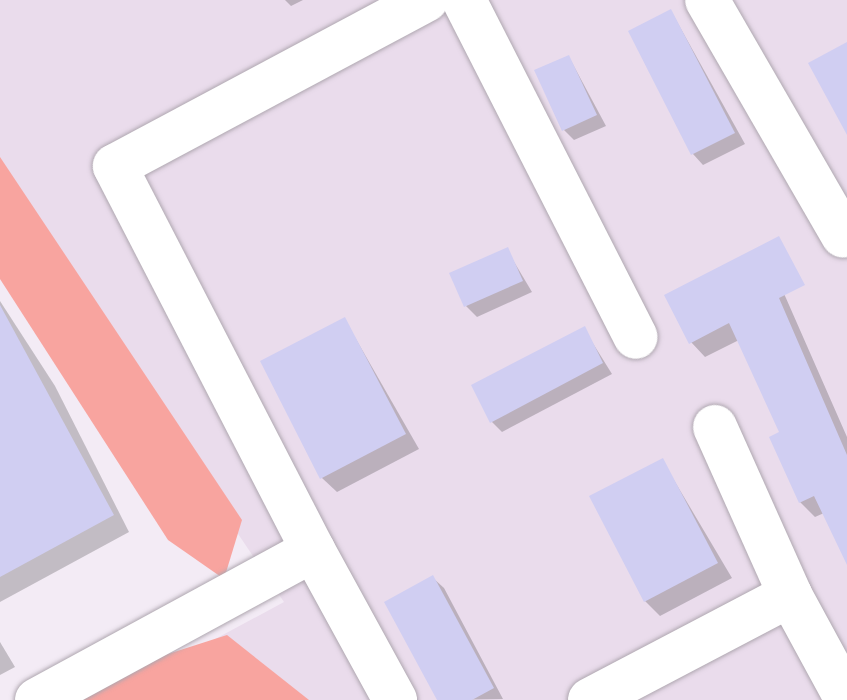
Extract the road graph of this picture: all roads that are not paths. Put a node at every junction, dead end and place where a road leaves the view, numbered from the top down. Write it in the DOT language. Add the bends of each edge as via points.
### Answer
graph roads {
  1 [pos="426,0"];
  2 [pos="464,0"];
  3 [pos="707,0"];
  4 [pos="843,236"];
  5 [pos="636,337"];
  6 [pos="715,427"];
  7 [pos="313,550"];
  8 [pos="790,595"];
  9 [pos="37,700"];
  10 [pos="395,700"];
  11 [pos="590,700"];
  12 [pos="847,700"];
  1 -- 7 [label="street" via="115,166"];
  2 -- 5 [label="street"];
  3 -- 4 [label="street"];
  6 -- 8 [label="street"];
  7 -- 9 [label="street"];
  7 -- 10 [label="street"];
  8 -- 11 [label="street"];
  8 -- 12 [label="street"];
}
